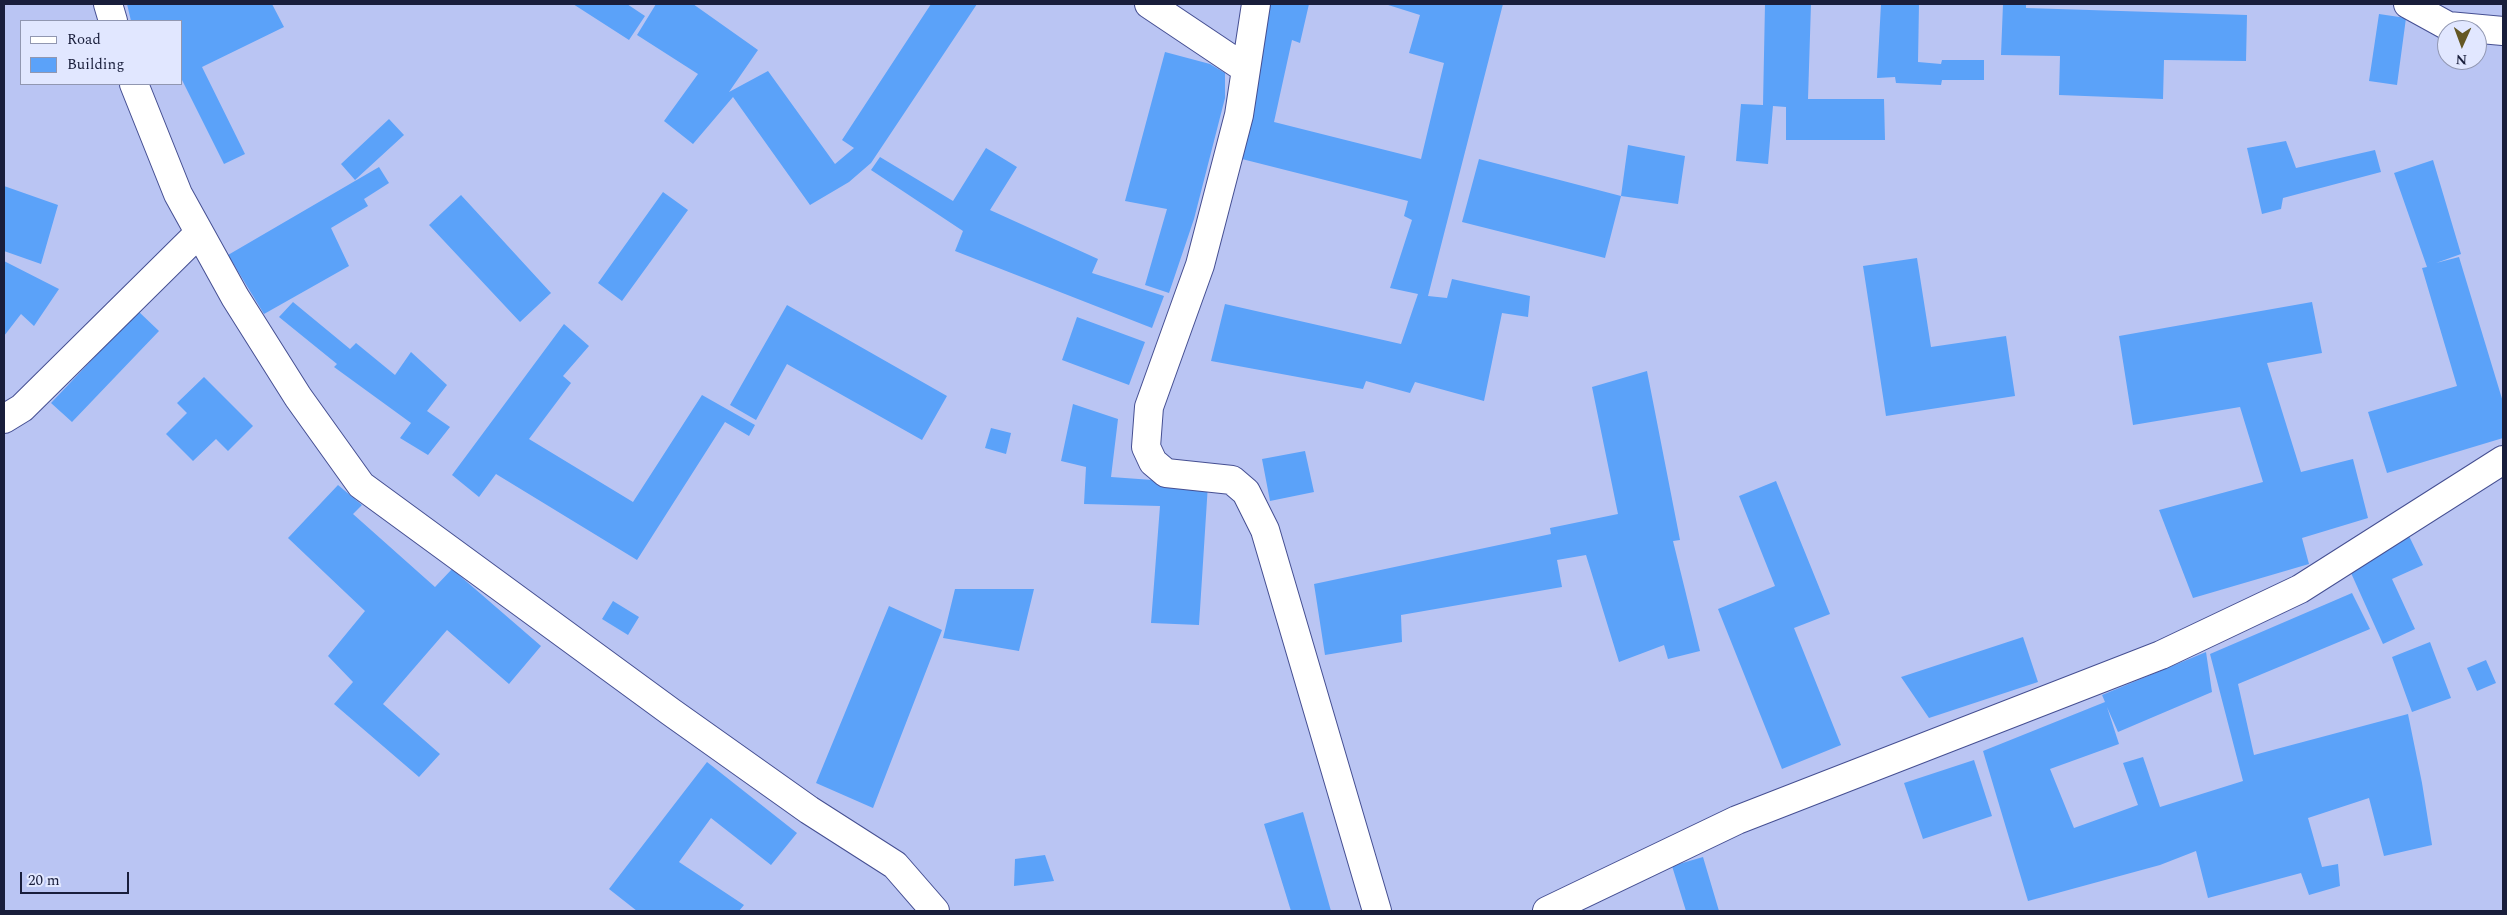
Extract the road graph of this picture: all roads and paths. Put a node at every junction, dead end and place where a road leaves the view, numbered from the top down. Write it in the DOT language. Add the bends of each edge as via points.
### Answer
graph roads {
  1 [pos="108,4"];
  2 [pos="1149,4"];
  3 [pos="1256,4"];
  4 [pos="2408,4"];
  5 [pos="113,20"];
  6 [pos="2503,31"];
  7 [pos="1246,69"];
  8 [pos="134,85"];
  9 [pos="199,233"];
  10 [pos="4,419"];
  11 [pos="2503,460"];
  12 [pos="935,911"];
  13 [pos="1377,911"];
  14 [pos="1547,911"];
  1 -- 5 [label="street"];
  2 -- 7 [label="street"];
  3 -- 7 [label="street"];
  4 -- 6 [label="street" via="2448,26"];
  7 -- 13 [label="street" via="1239,115 1200,265 1149,407 1146,447 1153,462 1166,473 1232,480 1246,492 1252,504 1264,530"];
  8 -- 9 [label="street" via="178,194"];
  9 -- 10 [label="street" via="22,408"];
  9 -- 12 [label="street" via="298,397 361,485 671,712 809,810 895,865"];
  11 -- 14 [label="street" via="2291,594 2161,655 1737,820"];
}
